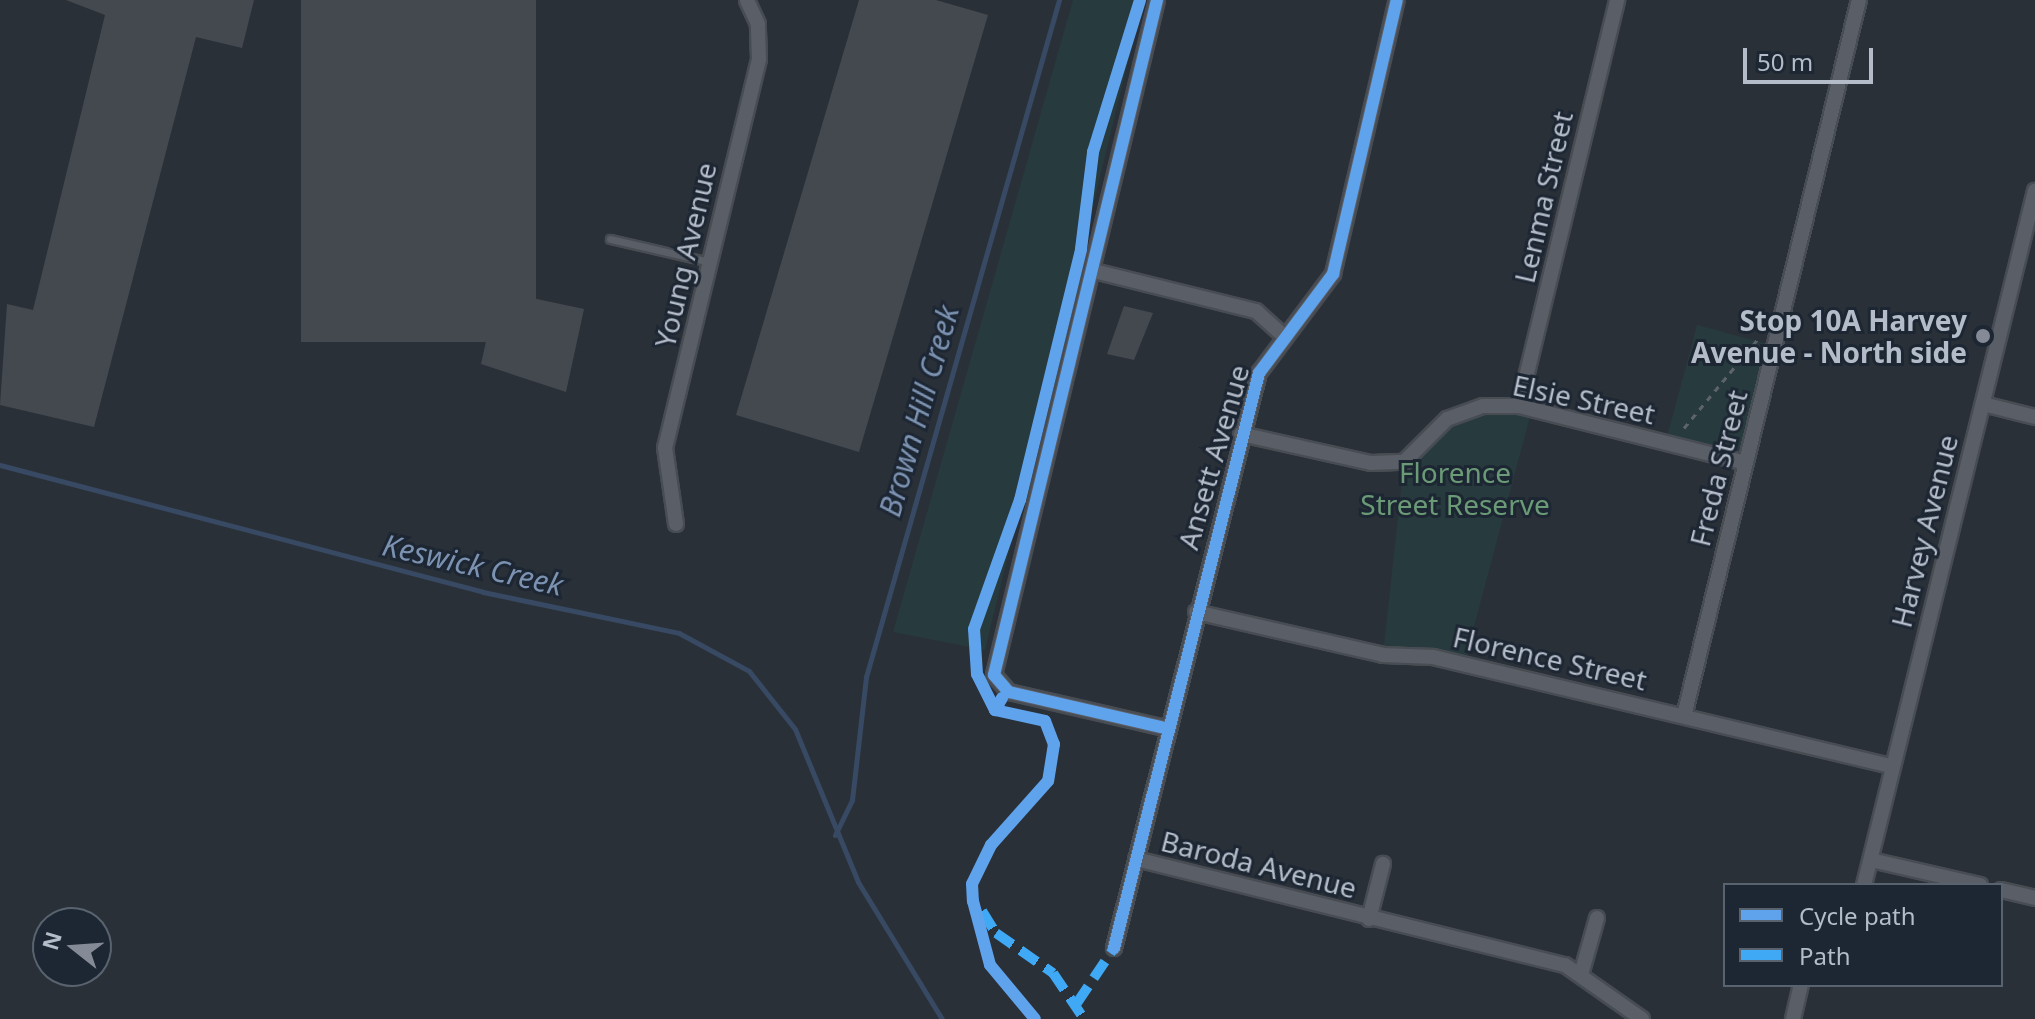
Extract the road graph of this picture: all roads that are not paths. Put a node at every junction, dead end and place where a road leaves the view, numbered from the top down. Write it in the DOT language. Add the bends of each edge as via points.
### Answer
graph roads {
  1 [pos="747,0"];
  2 [pos="1157,0"];
  3 [pos="1397,0"];
  4 [pos="1617,0"];
  5 [pos="1859,0"];
  6 [pos="2035,191"];
  7 [pos="610,239"];
  8 [pos="710,262"];
  9 [pos="1094,271"];
  10 [pos="1283,335"];
  11 [pos="1983,404"];
  12 [pos="1519,406"];
  13 [pos="2035,417"];
  14 [pos="1241,434"];
  15 [pos="1746,463"];
  16 [pos="676,524"];
  17 [pos="1196,612"];
  18 [pos="1684,716"];
  19 [pos="1169,729"];
  20 [pos="1891,766"];
  21 [pos="1136,859"];
  22 [pos="1871,860"];
  23 [pos="1383,864"];
  24 [pos="1865,883"];
  25 [pos="1971,883"];
  26 [pos="2003,890"];
  27 [pos="2035,898"];
  28 [pos="1597,918"];
  29 [pos="1369,919"];
  30 [pos="1114,948"];
  31 [pos="1582,971"];
  32 [pos="1801,987"];
  33 [pos="1642,1019"];
  34 [pos="1793,1019"];
  1 -- 8 [label="street, Young Avenue" via="758,24 759,59"];
  2 -- 9 [label="street"];
  3 -- 10 [label="street, Ansett Avenue" via="1333,274 1315,307"];
  4 -- 12 [label="street, Lenma Street"];
  5 -- 15 [label="street, Freda Street"];
  6 -- 11 [label="street, Harvey Avenue"];
  7 -- 8 [label="lane"];
  8 -- 16 [label="street, Young Avenue" via="665,448"];
  9 -- 10 [label="street" via="1256,311"];
  9 -- 19 [label="street" via="994,675 1009,692"];
  10 -- 14 [label="street, Ansett Avenue" via="1259,373"];
  11 -- 13 [label="street"];
  11 -- 20 [label="street, Harvey Avenue"];
  12 -- 14 [label="street, Elsie Street" via="1483,406 1447,419 1404,462 1371,463"];
  12 -- 15 [label="street, Elsie Street"];
  14 -- 17 [label="street, Ansett Avenue"];
  15 -- 18 [label="street, Freda Street"];
  17 -- 18 [label="street, Florence Street"];
  17 -- 19 [label="street, Ansett Avenue"];
  18 -- 20 [label="street, Florence Street"];
  19 -- 21 [label="street, Ansett Avenue"];
  20 -- 22 [label="street, Harvey Avenue"];
  21 -- 29 [label="street, Baroda Avenue"];
  21 -- 30 [label="street, Ansett Avenue"];
  22 -- 24 [label="street, Harvey Avenue"];
  22 -- 25 [label="street"];
  23 -- 29 [label="street, Baroda Avenue"];
  26 -- 27 [label="street"];
  28 -- 31 [label="street"];
  29 -- 31 [label="street, Baroda Avenue"];
  31 -- 33 [label="street, Baroda Avenue"];
  32 -- 34 [label="street"];
}
